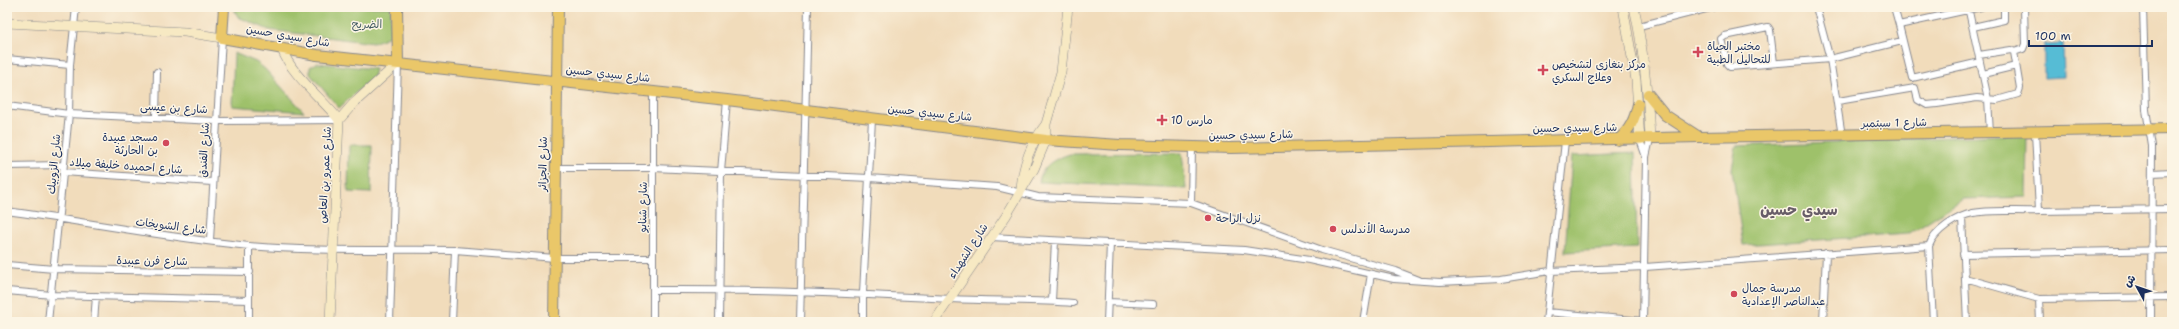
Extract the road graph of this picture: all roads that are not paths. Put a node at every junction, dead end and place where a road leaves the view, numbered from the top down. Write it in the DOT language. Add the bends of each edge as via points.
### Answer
graph roads {
  1 [pos="76,7"];
  2 [pos="224,7"];
  3 [pos="398,7"];
  4 [pos="558,7"];
  5 [pos="808,7"];
  6 [pos="1068,7"];
  7 [pos="1623,7"];
  8 [pos="1634,7"];
  9 [pos="1714,7"];
  10 [pos="1816,7"];
  11 [pos="1894,7"];
  12 [pos="1981,7"];
  13 [pos="2004,7"];
  14 [pos="2024,7"];
  15 [pos="2143,7"];
  16 [pos="1969,8"];
  17 [pos="7,23"];
  18 [pos="1899,25"];
  19 [pos="1639,26"];
  20 [pos="75,27"];
  21 [pos="1973,28"];
  22 [pos="222,38"];
  23 [pos="1902,41"];
  24 [pos="282,49"];
  25 [pos="2014,52"];
  26 [pos="1978,55"];
  27 [pos="7,59"];
  28 [pos="1830,59"];
  29 [pos="1980,62"];
  30 [pos="398,63"];
  31 [pos="1774,63"];
  32 [pos="70,65"];
  33 [pos="2016,66"];
  34 [pos="157,72"];
  35 [pos="1983,74"];
  36 [pos="1912,78"];
  37 [pos="557,81"];
  38 [pos="1915,88"];
  39 [pos="653,92"];
  40 [pos="1648,94"];
  41 [pos="1988,99"];
  42 [pos="727,100"];
  43 [pos="1838,101"];
  44 [pos="1638,104"];
  45 [pos="7,106"];
  46 [pos="804,109"];
  47 [pos="69,114"];
  48 [pos="156,117"];
  49 [pos="872,118"];
  50 [pos="339,120"];
  51 [pos="216,121"];
  52 [pos="2172,129"];
  53 [pos="2149,130"];
  54 [pos="2035,132"];
  55 [pos="1990,133"];
  56 [pos="1842,136"];
  57 [pos="1699,137"];
  58 [pos="1041,139"];
  59 [pos="1645,139"];
  60 [pos="1618,140"];
  61 [pos="1565,141"];
  62 [pos="1192,148"];
  63 [pos="1646,156"];
  64 [pos="7,166"];
  65 [pos="555,168"];
  66 [pos="653,168"];
  67 [pos="63,169"];
  68 [pos="721,172"];
  69 [pos="2172,172"];
  70 [pos="2152,173"];
  71 [pos="803,175"];
  72 [pos="869,178"];
  73 [pos="212,182"];
  74 [pos="1021,193"];
  75 [pos="1191,203"];
  76 [pos="2172,209"];
  77 [pos="2152,210"];
  78 [pos="7,211"];
  79 [pos="2039,211"];
  80 [pos="1962,217"];
  81 [pos="59,218"];
  82 [pos="992,237"];
  83 [pos="210,240"];
  84 [pos="1055,241"];
  85 [pos="1110,243"];
  86 [pos="249,246"];
  87 [pos="1929,246"];
  88 [pos="392,249"];
  89 [pos="333,250"];
  90 [pos="455,250"];
  91 [pos="2152,250"];
  92 [pos="2172,250"];
  93 [pos="1826,253"];
  94 [pos="1963,254"];
  95 [pos="555,258"];
  96 [pos="652,258"];
  97 [pos="7,265"];
  98 [pos="1645,267"];
  99 [pos="54,270"];
  100 [pos="1550,271"];
  101 [pos="250,272"];
  102 [pos="1371,274"];
  103 [pos="1965,278"];
  104 [pos="1424,282"];
  105 [pos="720,289"];
  106 [pos="653,290"];
  107 [pos="7,291"];
  108 [pos="801,292"];
  109 [pos="863,293"];
  110 [pos="52,295"];
  111 [pos="96,296"];
  112 [pos="2151,297"];
  113 [pos="2172,297"];
  114 [pos="951,299"];
  115 [pos="2039,299"];
  116 [pos="249,300"];
  117 [pos="1052,301"];
  118 [pos="1108,302"];
  119 [pos="1073,303"];
  120 [pos="1153,304"];
  121 [pos="1547,312"];
  122 [pos="1643,321"];
  123 [pos="48,322"];
  124 [pos="94,322"];
  125 [pos="249,322"];
  126 [pos="330,322"];
  127 [pos="390,322"];
  128 [pos="452,322"];
  129 [pos="554,322"];
  130 [pos="653,322"];
  131 [pos="719,322"];
  132 [pos="800,322"];
  133 [pos="863,322"];
  134 [pos="934,322"];
  135 [pos="1107,322"];
  136 [pos="1363,322"];
  137 [pos="1546,322"];
  138 [pos="1823,322"];
  139 [pos="1933,322"];
  140 [pos="1967,322"];
  141 [pos="2040,322"];
  142 [pos="2151,322"];
  1 -- 20 [label="street, شارع الزوبيك"];
  2 -- 22 [label="main road"];
  3 -- 30 [label="main road"];
  4 -- 37 [label="main road, شارع الجزائر"];
  5 -- 46 [label="street"];
  6 -- 58 [label="street" via="1061,72"];
  7 -- 44 [label="street"];
  8 -- 19 [label="street"];
  9 -- 19 [label="street"];
  10 -- 28 [label="street"];
  11 -- 18 [label="street"];
  12 -- 16 [label="street"];
  13 -- 21 [label="street" via="2004,20"];
  14 -- 25 [label="street" via="2025,44 2023,49"];
  15 -- 53 [label="street" via="2146,110"];
  16 -- 18 [label="street"];
  16 -- 21 [label="street"];
  17 -- 20 [label="street"];
  18 -- 23 [label="street"];
  19 -- 40 [label="street"];
  20 -- 22 [label="street" via="185,32"];
  20 -- 32 [label="street, شارع الزوبيك"];
  21 -- 26 [label="street"];
  22 -- 24 [label="main road, شارع سيدي حسين"];
  22 -- 51 [label="street, شارع الفندق"];
  23 -- 28 [label="street"];
  23 -- 36 [label="street"];
  24 -- 30 [label="main road, شارع سيدي حسين"];
  24 -- 50 [label="street, شارع عمرو بن العاص" via="293,70"];
  25 -- 26 [label="street" via="2009,49"];
  25 -- 33 [label="street"];
  26 -- 29 [label="street"];
  27 -- 32 [label="street"];
  28 -- 31 [label="street" via="1804,63"];
  28 -- 43 [label="street"];
  29 -- 35 [label="street"];
  29 -- 36 [label="street"];
  30 -- 37 [label="main road, شارع سيدي حسين"];
  30 -- 50 [label="street"];
  30 -- 88 [label="street"];
  31 -- 31 [label="street" via="1768,27 1721,39 1729,67"];
  32 -- 47 [label="street, شارع الزوبيك"];
  33 -- 35 [label="street"];
  33 -- 41 [label="street" via="2020,88 2018,94 1997,100"];
  34 -- 48 [label="street"];
  35 -- 41 [label="street"];
  36 -- 38 [label="street"];
  37 -- 39 [label="main road, شارع سيدي حسين"];
  37 -- 65 [label="main road, شارع الجزائر"];
  38 -- 41 [label="street" via="1918,100 1927,105 1977,98"];
  38 -- 43 [label="street"];
  39 -- 42 [label="main road, شارع سيدي حسين"];
  39 -- 66 [label="street, شارع شنابو"];
  40 -- 57 [label="main road" via="1665,115"];
  40 -- 59 [label="street"];
  41 -- 55 [label="street"];
  42 -- 46 [label="main road, شارع سيدي حسين"];
  42 -- 68 [label="street"];
  43 -- 56 [label="street"];
  44 -- 59 [label="street"];
  44 -- 60 [label="main road" via="1629,130"];
  45 -- 47 [label="street, شارع بن عيسى"];
  46 -- 49 [label="main road, شارع سيدي حسين"];
  46 -- 71 [label="street"];
  47 -- 48 [label="street, شارع بن عيسى"];
  47 -- 67 [label="street, شارع الزوبيك"];
  48 -- 51 [label="street, شارع بن عيسى"];
  49 -- 58 [label="main road, شارع سيدي حسين"];
  49 -- 72 [label="street"];
  50 -- 51 [label="street, شارع بن عيسى"];
  50 -- 89 [label="street, شارع عمرو بن العاص"];
  51 -- 73 [label="street, شارع الفندق"];
  52 -- 53 [label="main road, شارع 1 سبتمبر"];
  53 -- 54 [label="main road, شارع 1 سبتمبر"];
  53 -- 70 [label="street"];
  54 -- 55 [label="main road, شارع 1 سبتمبر"];
  54 -- 79 [label="street"];
  55 -- 56 [label="main road, شارع 1 سبتمبر"];
  56 -- 57 [label="main road, شارع 1 سبتمبر"];
  57 -- 59 [label="main road, شارع 1 سبتمبر"];
  58 -- 62 [label="main road, شارع سيدي حسين"];
  58 -- 74 [label="street, شارع الشهداء" via="1034,169"];
  59 -- 60 [label="main road, شارع سيدي حسين"];
  59 -- 63 [label="street"];
  59 -- 63 [label="street"];
  60 -- 61 [label="main road, شارع سيدي حسين"];
  61 -- 62 [label="main road, شارع سيدي حسين"];
  61 -- 100 [label="street"];
  62 -- 75 [label="street"];
  63 -- 98 [label="street"];
  64 -- 67 [label="street, شارع احميده خليفة ميلاد"];
  65 -- 66 [label="street"];
  65 -- 95 [label="main road, شارع الجزائر"];
  66 -- 68 [label="street"];
  66 -- 96 [label="street, شارع شنابو"];
  67 -- 73 [label="street, شارع احميده خليفة ميلاد"];
  67 -- 81 [label="street, شارع الزوبيك"];
  68 -- 71 [label="street"];
  68 -- 105 [label="street"];
  69 -- 70 [label="street"];
  70 -- 77 [label="street"];
  71 -- 72 [label="street"];
  71 -- 108 [label="street"];
  72 -- 74 [label="street" via="997,186"];
  72 -- 109 [label="street"];
  73 -- 83 [label="street, شارع الفندق"];
  74 -- 75 [label="street" via="1038,197"];
  74 -- 82 [label="street, شارع الشهداء"];
  75 -- 104 [label="street" via="1322,250 1396,271"];
  76 -- 77 [label="street"];
  77 -- 79 [label="street"];
  77 -- 91 [label="street"];
  78 -- 81 [label="street, شارع الشويخات"];
  79 -- 80 [label="street" via="1973,213"];
  80 -- 87 [label="street" via="1937,233"];
  80 -- 94 [label="street"];
  81 -- 83 [label="street, شارع الشويخات" via="95,226"];
  81 -- 99 [label="street, شارع الزوبيك"];
  82 -- 84 [label="street"];
  82 -- 114 [label="street, شارع الشهداء"];
  83 -- 86 [label="street, شارع الشويخات"];
  84 -- 85 [label="street"];
  84 -- 117 [label="street"];
  85 -- 102 [label="street" via="1244,250 1309,260"];
  85 -- 118 [label="street"];
  86 -- 89 [label="street, شارع الشويخات"];
  86 -- 101 [label="street"];
  87 -- 93 [label="street"];
  87 -- 139 [label="street"];
  88 -- 89 [label="street, شارع الشويخات"];
  88 -- 90 [label="street, شارع الشويخات"];
  88 -- 127 [label="street"];
  89 -- 126 [label="street, شارع عمرو بن العاص"];
  90 -- 95 [label="street, شارع الشويخات"];
  90 -- 128 [label="street"];
  91 -- 92 [label="street"];
  91 -- 94 [label="street"];
  91 -- 112 [label="street"];
  93 -- 98 [label="street"];
  93 -- 138 [label="street"];
  94 -- 103 [label="street"];
  95 -- 96 [label="street, شارع الشويخات"];
  95 -- 129 [label="main road, شارع الجزائر"];
  96 -- 106 [label="street, شارع شنابو"];
  97 -- 99 [label="street, شارع فرن عبيدة"];
  98 -- 100 [label="street"];
  98 -- 122 [label="street"];
  99 -- 101 [label="street, شارع فرن عبيدة"];
  99 -- 110 [label="street, شارع الزوبيك"];
  100 -- 104 [label="street" via="1501,279"];
  100 -- 121 [label="street"];
  101 -- 116 [label="street"];
  102 -- 104 [label="street"];
  102 -- 136 [label="street"];
  103 -- 115 [label="street"];
  103 -- 140 [label="street"];
  105 -- 106 [label="street"];
  105 -- 108 [label="street"];
  105 -- 131 [label="street"];
  106 -- 130 [label="street, شارع شنابو"];
  107 -- 110 [label="street"];
  108 -- 109 [label="street"];
  108 -- 132 [label="street"];
  109 -- 114 [label="street"];
  109 -- 133 [label="street"];
  110 -- 111 [label="street"];
  110 -- 123 [label="street, شارع الزوبيك"];
  111 -- 116 [label="street"];
  111 -- 124 [label="street"];
  112 -- 113 [label="street"];
  112 -- 115 [label="street"];
  112 -- 142 [label="street"];
  114 -- 117 [label="street"];
  114 -- 134 [label="street, شارع الشهداء"];
  115 -- 141 [label="street"];
  116 -- 125 [label="street"];
  117 -- 119 [label="street"];
  118 -- 120 [label="street"];
  118 -- 135 [label="street"];
  121 -- 122 [label="street"];
  121 -- 137 [label="street"];
}
